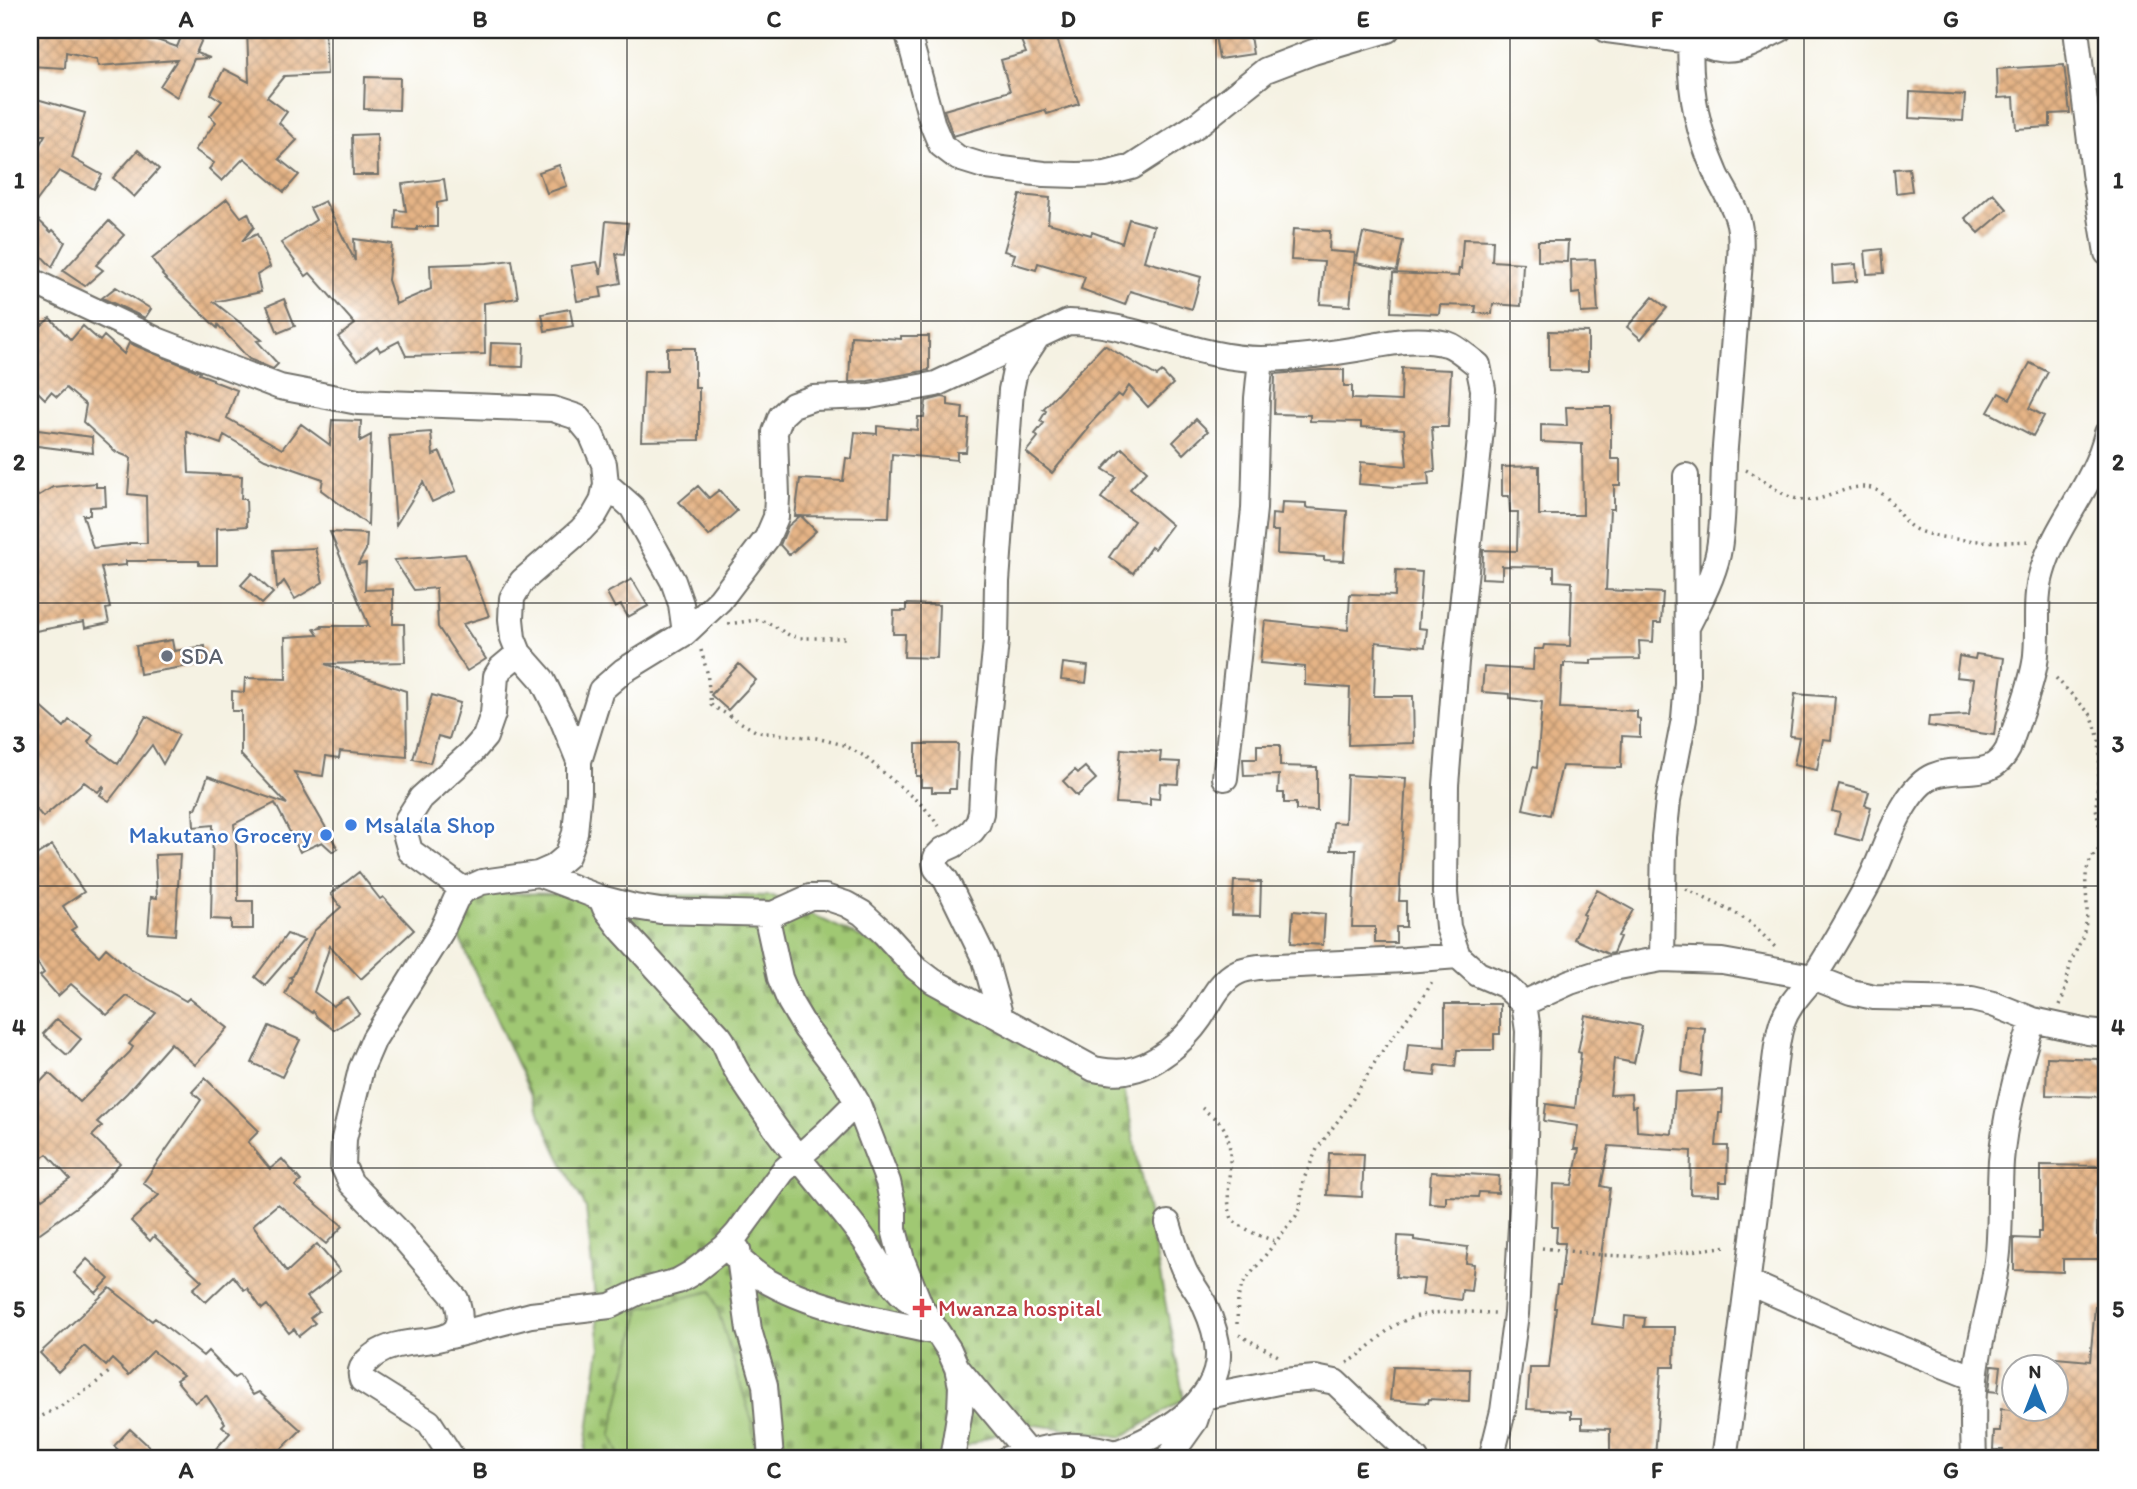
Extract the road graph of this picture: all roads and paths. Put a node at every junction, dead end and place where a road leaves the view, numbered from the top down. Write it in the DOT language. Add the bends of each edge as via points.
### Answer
graph roads {
  1 [pos="907,30"];
  2 [pos="1387,30"];
  3 [pos="1608,30"];
  4 [pos="1779,30"];
  5 [pos="2076,30"];
  6 [pos="1689,36"];
  7 [pos="2107,253"];
  8 [pos="30,280"];
  9 [pos="1040,334"];
  10 [pos="1261,359"];
  11 [pos="2107,433"];
  12 [pos="1686,475"];
  13 [pos="1724,475"];
  14 [pos="606,484"];
  15 [pos="2056,537"];
  16 [pos="726,624"];
  17 [pos="1687,627"];
  18 [pos="685,633"];
  19 [pos="846,638"];
  20 [pos="2037,646"];
  21 [pos="519,653"];
  22 [pos="579,761"];
  23 [pos="1225,778"];
  24 [pos="954,845"];
  25 [pos="2103,846"];
  26 [pos="538,874"];
  27 [pos="1662,877"];
  28 [pos="464,890"];
  29 [pos="601,898"];
  30 [pos="766,914"];
  31 [pos="2107,946"];
  32 [pos="1781,953"];
  33 [pos="1449,956"];
  34 [pos="1662,959"];
  35 [pos="1813,977"];
  36 [pos="1524,1003"];
  37 [pos="1001,1018"];
  38 [pos="2040,1022"];
  39 [pos="2107,1034"];
  40 [pos="857,1102"];
  41 [pos="1202,1108"];
  42 [pos="800,1157"];
  43 [pos="1168,1223"];
  44 [pos="1275,1241"];
  45 [pos="1752,1244"];
  46 [pos="1520,1245"];
  47 [pos="733,1247"];
  48 [pos="1748,1282"];
  49 [pos="921,1307"];
  50 [pos="1516,1314"];
  51 [pos="936,1332"];
  52 [pos="451,1336"];
  53 [pos="1286,1359"];
  54 [pos="1342,1364"];
  55 [pos="957,1368"];
  56 [pos="110,1371"];
  57 [pos="1975,1378"];
  58 [pos="1203,1398"];
  59 [pos="30,1422"];
  60 [pos="1017,1455"];
  61 [pos="1124,1456"];
  62 [pos="453,1459"];
  63 [pos="771,1459"];
  64 [pos="952,1459"];
  65 [pos="1168,1459"];
  66 [pos="1416,1459"];
  67 [pos="1491,1459"];
  68 [pos="1724,1459"];
  69 [pos="1974,1459"];
  1 -- 2 [label="street" via="941,145 958,158 987,167 1066,175 1105,174 1132,167 1197,125 1266,69"];
  3 -- 6 [label="street"];
  4 -- 6 [label="street" via="1731,51 1712,49"];
  5 -- 7 [label="street"];
  6 -- 13 [label="street" via="1697,116 1707,153 1740,228"];
  8 -- 14 [label="street" via="157,340 280,387 358,402 514,407 577,417 591,434 604,464"];
  9 -- 10 [label="street" via="1068,322 1087,322 1229,357"];
  9 -- 18 [label="street" via="936,384 870,396 813,398 793,405 781,416 775,432 776,517 767,538 720,600"];
  9 -- 24 [label="street" via="1015,371 1011,390 981,813 972,831"];
  10 -- 23 [label="street" via="1254,509"];
  10 -- 33 [label="street" via="1413,339 1450,345 1478,365 1482,421 1446,785 1444,893"];
  11 -- 15 [label="street" via="2096,469"];
  12 -- 17 [label="street"];
  13 -- 15 [label="path" via="1745,469 1787,495 1806,501 1850,488 1872,488 1884,495 1910,527 1925,534 2026,541"];
  13 -- 17 [label="street" via="1713,573"];
  14 -- 18 [label="street" via="632,507 659,554 681,604"];
  14 -- 21 [label="street" via="594,516 522,581 512,598 510,619"];
  15 -- 20 [label="street" via="2037,590"];
  16 -- 19 [label="path" via="756,620 800,638"];
  17 -- 27 [label="street" via="1684,719 1668,802"];
  18 -- 22 [label="street" via="601,690"];
  18 -- 24 [label="path" via="695,631 711,705 757,732 816,738 864,756 924,807"];
  20 -- 25 [label="path" via="2096,727 2100,756 2096,808"];
  20 -- 35 [label="street" via="2030,684 2001,761 1983,770 1930,777 1914,791 1867,886"];
  21 -- 22 [label="street" via="542,679"];
  21 -- 28 [label="street" via="496,676 493,714 485,737 421,798 407,820 410,851"];
  22 -- 26 [label="street" via="575,833 567,856"];
  24 -- 37 [label="street" via="936,857 936,868 985,960"];
  25 -- 31 [label="path"];
  25 -- 38 [label="path" via="2089,860 2085,929 2063,999 2059,1008"];
  26 -- 28 [label="street" via="482,882"];
  26 -- 29 [label="street"];
  27 -- 32 [label="path" via="1751,923"];
  27 -- 34 [label="street"];
  28 -- 52 [label="street" via="374,1039 361,1069 344,1139 343,1166 351,1183 456,1299 461,1311"];
  29 -- 30 [label="street" via="660,911"];
  29 -- 42 [label="street" via="621,929 720,1037 743,1079"];
  30 -- 37 [label="street" via="810,897 846,904 862,913 933,981"];
  30 -- 40 [label="street" via="790,1002"];
  33 -- 36 [label="street" via="1504,985"];
  33 -- 37 [label="street" via="1259,967 1236,973 1222,984 1180,1040 1130,1071 1094,1069"];
  33 -- 44 [label="path" via="1317,1149 1303,1181 1300,1208"];
  34 -- 35 [label="street" via="1723,961"];
  34 -- 36 [label="street" via="1613,968"];
  35 -- 38 [label="street" via="1874,998 1972,999"];
  35 -- 45 [label="street" via="1787,1010 1778,1038"];
  36 -- 46 [label="street" via="1528,1031"];
  38 -- 39 [label="street"];
  38 -- 57 [label="street" via="2018,1068 2008,1112 1998,1251"];
  40 -- 42 [label="street"];
  40 -- 49 [label="street" via="888,1182 897,1245"];
  41 -- 44 [label="path" via="1226,1131 1233,1221"];
  42 -- 47 [label="street" via="783,1171"];
  42 -- 49 [label="street" via="864,1239 893,1285 906,1300"];
  43 -- 58 [label="street" via="1176,1251 1214,1328 1218,1355"];
  44 -- 53 [label="path" via="1242,1285 1235,1332"];
  45 -- 46 [label="path" via="1646,1257"];
  45 -- 48 [label="street"];
  46 -- 50 [label="street"];
  47 -- 51 [label="street" via="762,1278 795,1294"];
  47 -- 52 [label="street" via="678,1281 610,1306 531,1315"];
  47 -- 63 [label="street" via="765,1385"];
  48 -- 57 [label="street"];
  48 -- 68 [label="street"];
  49 -- 51 [label="street"];
  50 -- 54 [label="path" via="1422,1315 1392,1327 1367,1350"];
  50 -- 67 [label="street" via="1503,1411"];
  51 -- 55 [label="street"];
  52 -- 62 [label="street" via="387,1348 371,1357 360,1374 370,1387 429,1422"];
  55 -- 60 [label="street"];
  55 -- 64 [label="street" via="960,1410"];
  56 -- 59 [label="path" via="73,1400"];
  57 -- 69 [label="street"];
  58 -- 61 [label="street"];
  58 -- 65 [label="street" via="1195,1421"];
  58 -- 66 [label="street" via="1294,1380 1335,1382"];
  60 -- 61 [label="street" via="1054,1445 1083,1446"];
}
